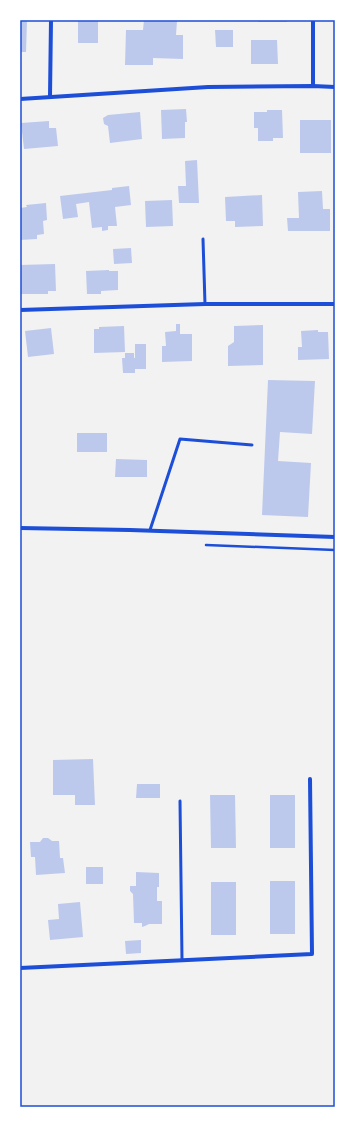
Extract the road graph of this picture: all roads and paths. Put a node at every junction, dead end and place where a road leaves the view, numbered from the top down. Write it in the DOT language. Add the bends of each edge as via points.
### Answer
graph roads {
  1 [pos="51,20"];
  2 [pos="313,20"];
  3 [pos="313,86"];
  4 [pos="335,86"];
  5 [pos="50,96"];
  6 [pos="20,99"];
  7 [pos="203,239"];
  8 [pos="205,304"];
  9 [pos="335,304"];
  10 [pos="20,310"];
  11 [pos="252,445"];
  12 [pos="20,528"];
  13 [pos="150,530"];
  14 [pos="335,537"];
  15 [pos="310,779"];
  16 [pos="180,801"];
  17 [pos="182,960"];
  18 [pos="20,968"];
  1 -- 5 [label="street"];
  2 -- 3 [label="street"];
  3 -- 4 [label="street"];
  3 -- 5 [label="street" via="208,87"];
  5 -- 6 [label="street"];
  7 -- 8 [label="lane"];
  8 -- 9 [label="street"];
  8 -- 10 [label="street"];
  11 -- 13 [label="lane" via="180,439"];
  12 -- 13 [label="street"];
  13 -- 14 [label="street"];
  15 -- 17 [label="street" via="312,954"];
  16 -- 17 [label="lane"];
  17 -- 18 [label="street"];
}
